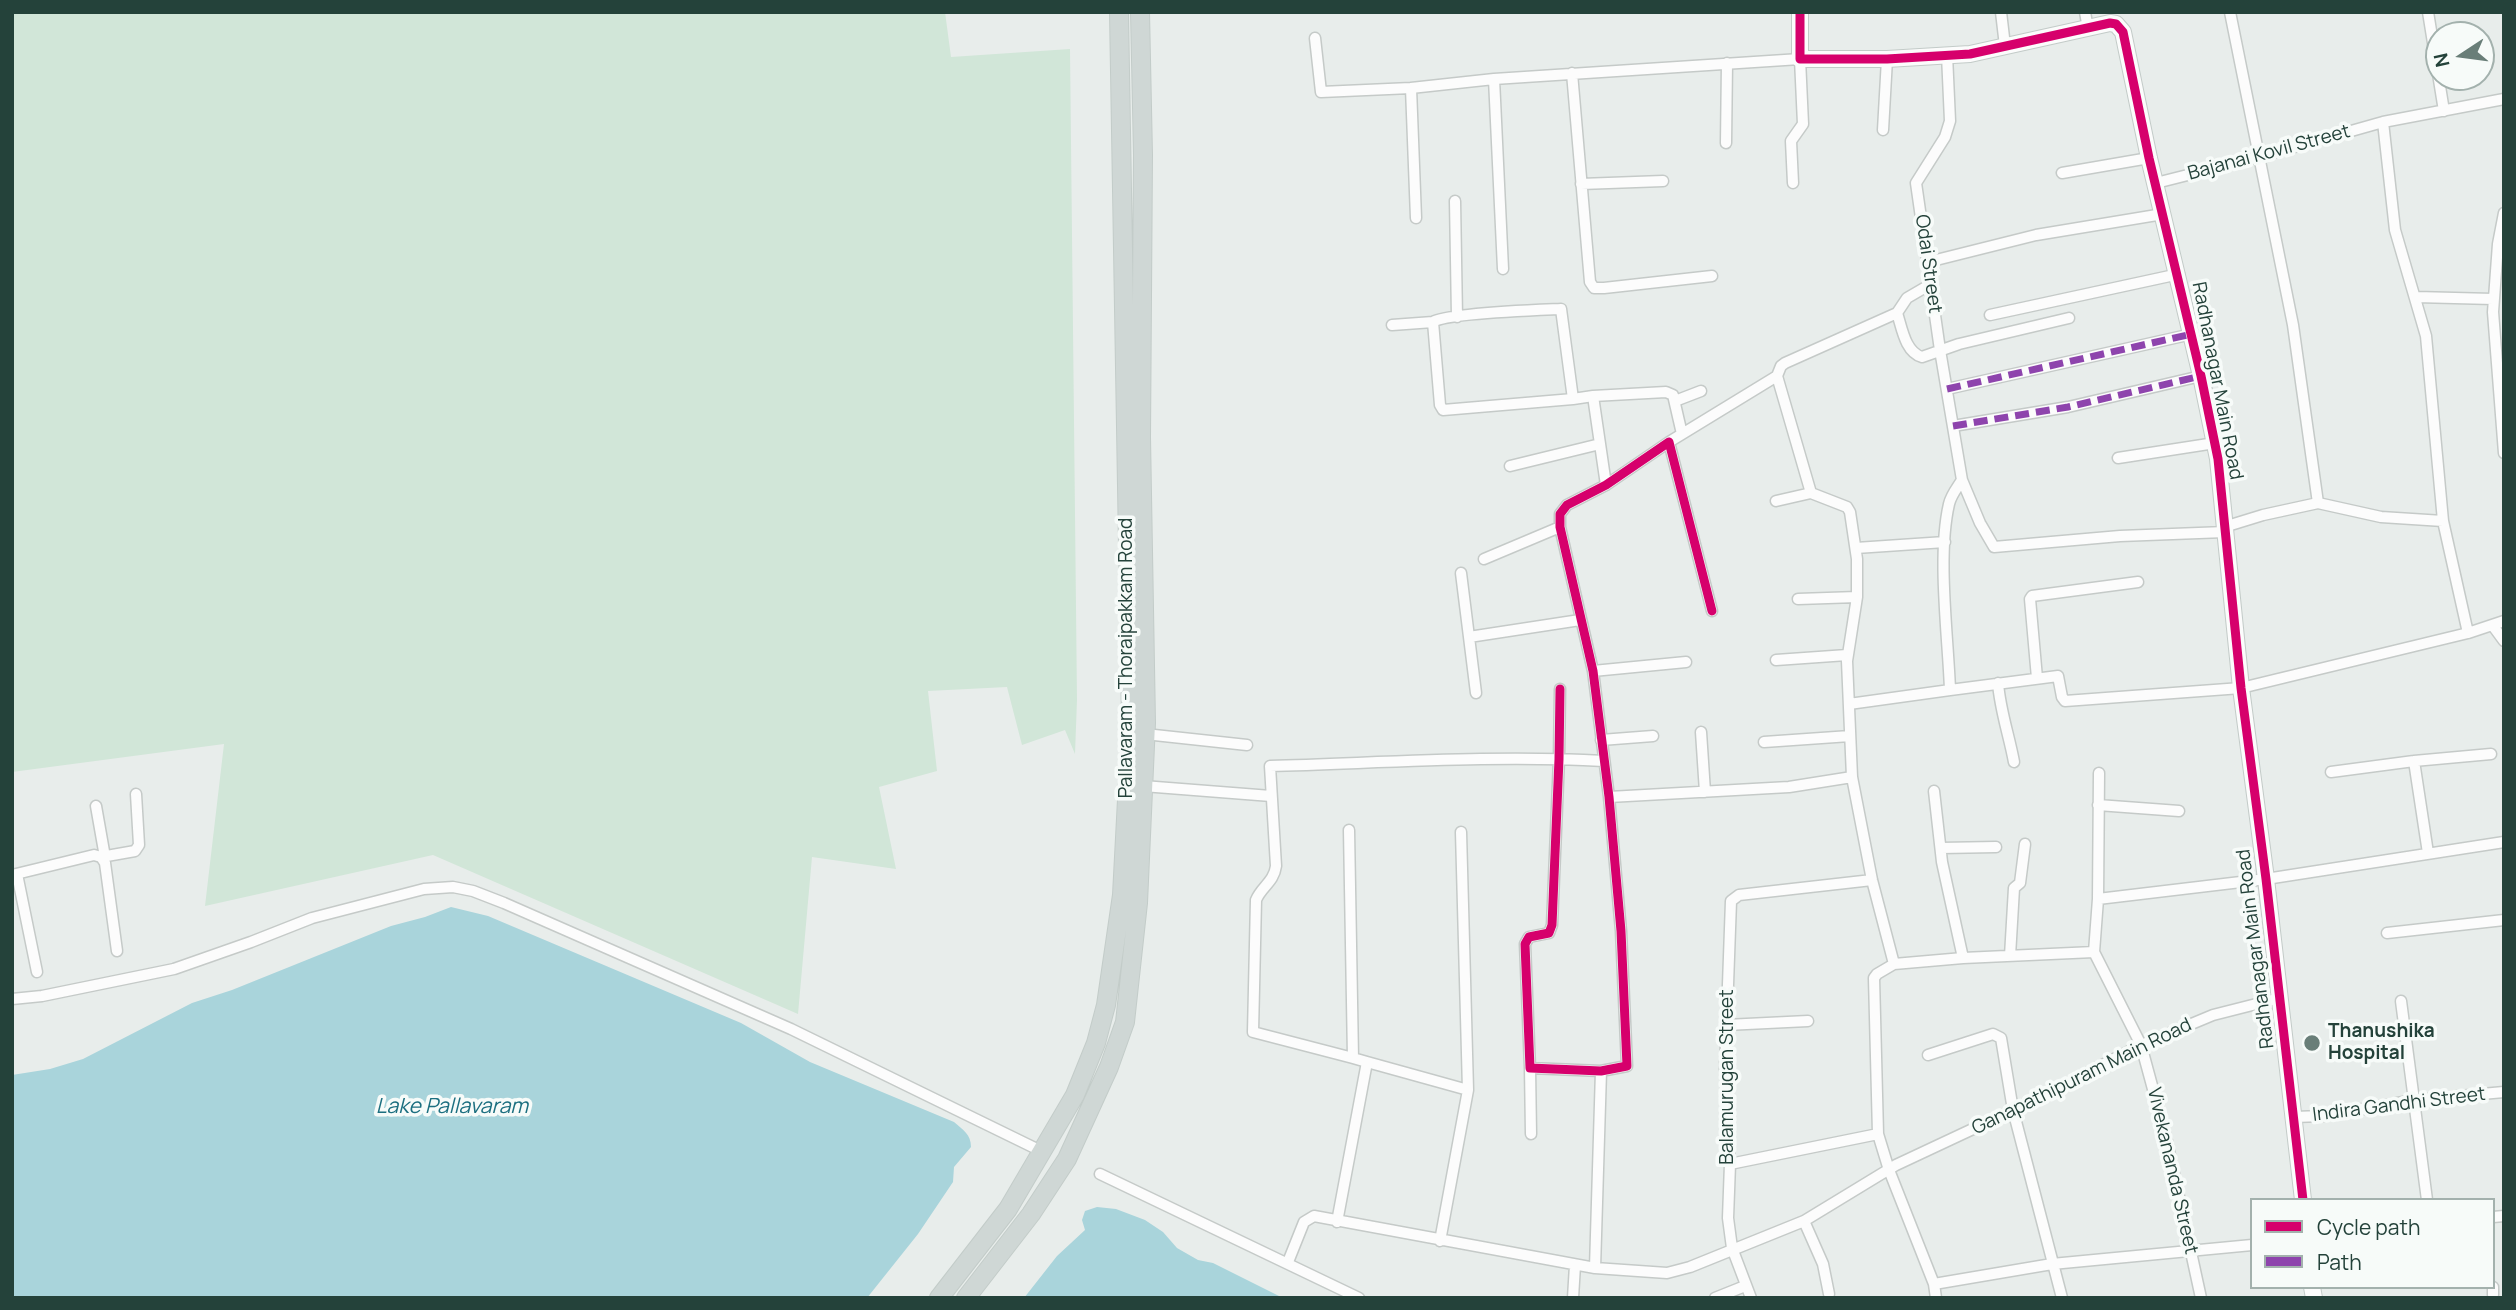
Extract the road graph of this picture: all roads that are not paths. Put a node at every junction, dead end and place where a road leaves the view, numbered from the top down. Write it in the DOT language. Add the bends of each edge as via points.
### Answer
graph roads {
  1 [pos="1119,12"];
  2 [pos="1140,12"];
  3 [pos="1800,12"];
  4 [pos="2001,12"];
  5 [pos="2230,12"];
  6 [pos="2428,12"];
  7 [pos="2087,20"];
  8 [pos="1315,38"];
  9 [pos="2005,46"];
  10 [pos="1948,55"];
  11 [pos="1800,59"];
  12 [pos="1887,60"];
  13 [pos="1727,63"];
  14 [pos="1572,73"];
  15 [pos="1494,79"];
  16 [pos="1410,88"];
  17 [pos="2504,99"];
  18 [pos="2444,111"];
  19 [pos="2383,122"];
  20 [pos="1882,130"];
  21 [pos="1726,143"];
  22 [pos="2259,157"];
  23 [pos="2149,158"];
  24 [pos="2062,173"];
  25 [pos="1663,181"];
  26 [pos="1793,183"];
  27 [pos="2156,183"];
  28 [pos="1581,184"];
  29 [pos="1455,201"];
  30 [pos="2504,213"];
  31 [pos="2163,214"];
  32 [pos="1416,218"];
  33 [pos="2502,230"];
  34 [pos="1928,262"];
  35 [pos="1503,268"];
  36 [pos="2179,274"];
  37 [pos="1712,276"];
  38 [pos="1931,284"];
  39 [pos="2416,297"];
  40 [pos="2493,299"];
  41 [pos="2498,312"];
  42 [pos="1897,313"];
  43 [pos="1990,314"];
  44 [pos="1457,317"];
  45 [pos="2069,318"];
  46 [pos="1433,322"];
  47 [pos="1392,325"];
  48 [pos="2192,334"];
  49 [pos="1940,350"];
  50 [pos="2500,373"];
  51 [pos="1777,376"];
  52 [pos="2201,376"];
  53 [pos="1947,389"];
  54 [pos="1701,391"];
  55 [pos="1593,396"];
  56 [pos="1573,399"];
  57 [pos="1675,401"];
  58 [pos="1953,426"];
  59 [pos="1682,435"];
  60 [pos="1669,442"];
  61 [pos="1600,443"];
  62 [pos="2215,443"];
  63 [pos="2504,453"];
  64 [pos="2118,458"];
  65 [pos="1510,466"];
  66 [pos="1962,480"];
  67 [pos="1606,485"];
  68 [pos="1811,493"];
  69 [pos="1776,500"];
  70 [pos="2318,503"];
  71 [pos="2443,521"];
  72 [pos="1560,527"];
  73 [pos="2225,530"];
  74 [pos="1945,541"];
  75 [pos="1856,548"];
  76 [pos="1484,559"];
  77 [pos="1461,573"];
  78 [pos="2138,582"];
  79 [pos="1857,597"];
  80 [pos="1798,599"];
  81 [pos="1712,611"];
  82 [pos="1580,620"];
  83 [pos="2498,623"];
  84 [pos="2468,633"];
  85 [pos="1469,637"];
  86 [pos="2504,641"];
  87 [pos="1847,655"];
  88 [pos="1776,660"];
  89 [pos="1686,662"];
  90 [pos="1593,671"];
  91 [pos="2037,678"];
  92 [pos="1998,683"];
  93 [pos="2241,688"];
  94 [pos="1560,689"];
  95 [pos="1950,690"];
  96 [pos="1476,693"];
  97 [pos="1849,704"];
  98 [pos="1701,732"];
  99 [pos="1145,734"];
  100 [pos="1653,736"];
  101 [pos="1850,736"];
  102 [pos="1601,740"];
  103 [pos="1764,742"];
  104 [pos="1247,745"];
  105 [pos="2491,754"];
  106 [pos="1559,759"];
  107 [pos="1604,761"];
  108 [pos="2414,761"];
  109 [pos="2014,762"];
  110 [pos="2331,772"];
  111 [pos="2099,773"];
  112 [pos="1852,777"];
  113 [pos="1143,786"];
  114 [pos="1934,791"];
  115 [pos="1705,792"];
  116 [pos="136,794"];
  117 [pos="1271,796"];
  118 [pos="1609,797"];
  119 [pos="2098,805"];
  120 [pos="96,806"];
  121 [pos="2179,810"];
  122 [pos="1349,830"];
  123 [pos="1461,832"];
  124 [pos="2504,842"];
  125 [pos="2025,844"];
  126 [pos="1996,847"];
  127 [pos="1941,848"];
  128 [pos="2428,853"];
  129 [pos="103,857"];
  130 [pos="15,875"];
  131 [pos="2266,879"];
  132 [pos="1872,880"];
  133 [pos="2098,900"];
  134 [pos="2504,919"];
  135 [pos="2388,933"];
  136 [pos="117,951"];
  137 [pos="2094,952"];
  138 [pos="2010,956"];
  139 [pos="1963,958"];
  140 [pos="1894,964"];
  141 [pos="37,972"];
  142 [pos="12,999"];
  143 [pos="2280,999"];
  144 [pos="2401,1001"];
  145 [pos="1808,1021"];
  146 [pos="1726,1025"];
  147 [pos="2141,1045"];
  148 [pos="1928,1055"];
  149 [pos="1353,1058"];
  150 [pos="1367,1062"];
  151 [pos="1530,1068"];
  152 [pos="1601,1071"];
  153 [pos="1468,1090"];
  154 [pos="2504,1092"];
  155 [pos="2415,1100"];
  156 [pos="2013,1110"];
  157 [pos="2294,1118"];
  158 [pos="1531,1134"];
  159 [pos="1878,1134"];
  160 [pos="1041,1152"];
  161 [pos="1730,1164"];
  162 [pos="1889,1170"];
  163 [pos="1100,1174"];
  164 [pos="2303,1198"];
  165 [pos="2427,1198"];
  166 [pos="1804,1221"];
  167 [pos="1337,1222"];
  168 [pos="1440,1241"];
  169 [pos="2250,1245"];
  170 [pos="1732,1248"];
  171 [pos="2190,1250"];
  172 [pos="1288,1262"];
  173 [pos="2052,1264"];
  174 [pos="1575,1265"];
  175 [pos="1595,1268"];
  176 [pos="1934,1284"];
  177 [pos="1745,1286"];
  178 [pos="1829,1294"];
  179 [pos="939,1298"];
  180 [pos="966,1298"];
  181 [pos="1359,1298"];
  182 [pos="1573,1298"];
  183 [pos="1715,1298"];
  184 [pos="1751,1298"];
  185 [pos="1936,1298"];
  186 [pos="2062,1298"];
  187 [pos="2201,1298"];
  1 -- 160 [label="main road, Pallavaram - Thoraipakkam Road" via="1131,723 1122,895 1096,1043 1075,1095"];
  2 -- 99 [label="main road, Pallavaram - Thoraipakkam Road"];
  3 -- 11 [label="street"];
  4 -- 9 [label="street"];
  5 -- 22 [label="street"];
  6 -- 18 [label="street"];
  7 -- 9 [label="street, Radhanagar Main Road"];
  7 -- 23 [label="street, Radhanagar Main Road" via="2116,24 2123,32"];
  8 -- 16 [label="street" via="1321,92"];
  9 -- 10 [label="street, Radhanagar Main Road"];
  10 -- 12 [label="street, Radhanagar Main Road"];
  10 -- 34 [label="street, Odai Street" via="1950,121 1916,183"];
  11 -- 12 [label="street, Radhanagar Main Road"];
  11 -- 13 [label="street"];
  11 -- 26 [label="street" via="1803,124 1791,141"];
  12 -- 20 [label="street"];
  13 -- 14 [label="street"];
  13 -- 21 [label="street"];
  14 -- 15 [label="street"];
  14 -- 28 [label="street"];
  15 -- 16 [label="street"];
  15 -- 35 [label="street"];
  16 -- 32 [label="street"];
  17 -- 18 [label="street, Bajanai Kovil Street"];
  18 -- 19 [label="street, Bajanai Kovil Street"];
  19 -- 22 [label="street, Bajanai Kovil Street"];
  19 -- 39 [label="street" via="2395,230"];
  22 -- 27 [label="street, Bajanai Kovil Street"];
  22 -- 70 [label="street" via="2293,325"];
  23 -- 24 [label="street"];
  23 -- 27 [label="street, Radhanagar Main Road"];
  25 -- 28 [label="street"];
  27 -- 31 [label="street, Radhanagar Main Road"];
  28 -- 37 [label="street" via="1594,288"];
  29 -- 44 [label="street"];
  30 -- 33 [label="street"];
  31 -- 34 [label="street" via="2036,235"];
  31 -- 36 [label="street, Radhanagar Main Road"];
  33 -- 40 [label="street"];
  34 -- 38 [label="street, Odai Street"];
  36 -- 43 [label="street"];
  36 -- 48 [label="street, Radhanagar Main Road"];
  38 -- 42 [label="street" via="1907,298"];
  38 -- 49 [label="street, Odai Street"];
  39 -- 40 [label="street"];
  39 -- 71 [label="street" via="2426,336"];
  40 -- 41 [label="street"];
  41 -- 50 [label="street"];
  42 -- 49 [label="street" via="1912,352 1922,357"];
  42 -- 51 [label="street" via="1785,363"];
  44 -- 46 [label="street"];
  44 -- 56 [label="street" via="1561,309"];
  45 -- 49 [label="street"];
  46 -- 47 [label="street"];
  46 -- 56 [label="street" via="1443,410"];
  48 -- 52 [label="street, Radhanagar Main Road"];
  48 -- 53 [label="street"];
  49 -- 53 [label="street, Odai Street"];
  50 -- 63 [label="street"];
  51 -- 59 [label="street"];
  51 -- 68 [label="street"];
  52 -- 58 [label="street" via="2068,407"];
  52 -- 62 [label="street, Radhanagar Main Road"];
  53 -- 58 [label="street, Odai Street"];
  54 -- 57 [label="street"];
  55 -- 56 [label="street"];
  55 -- 57 [label="street" via="1666,392"];
  55 -- 61 [label="street"];
  57 -- 59 [label="street"];
  58 -- 66 [label="street, Odai Street"];
  59 -- 60 [label="street"];
  60 -- 67 [label="street"];
  60 -- 81 [label="street"];
  61 -- 65 [label="street"];
  61 -- 67 [label="street"];
  62 -- 64 [label="street"];
  62 -- 73 [label="street, Radhanagar Main Road"];
  66 -- 73 [label="street, Odai Street" via="1994,547"];
  66 -- 74 [label="street" via="1949,504"];
  67 -- 72 [label="street" via="1567,505 1560,514"];
  68 -- 69 [label="street"];
  68 -- 75 [label="street" via="1847,508"];
  70 -- 71 [label="street" via="2381,517"];
  70 -- 73 [label="street" via="2263,515"];
  71 -- 84 [label="street"];
  72 -- 76 [label="street"];
  72 -- 82 [label="street"];
  73 -- 93 [label="street, Radhanagar Main Road"];
  74 -- 75 [label="street"];
  74 -- 95 [label="street"];
  75 -- 79 [label="street"];
  77 -- 85 [label="street"];
  78 -- 91 [label="street" via="2032,596"];
  79 -- 80 [label="street"];
  79 -- 87 [label="street"];
  82 -- 85 [label="street"];
  82 -- 90 [label="street"];
  83 -- 84 [label="street"];
  83 -- 86 [label="street"];
  84 -- 93 [label="street"];
  85 -- 96 [label="street"];
  87 -- 88 [label="street"];
  87 -- 97 [label="street"];
  89 -- 90 [label="street"];
  90 -- 102 [label="street"];
  91 -- 92 [label="street"];
  91 -- 93 [label="street" via="2058,676 2065,701"];
  92 -- 95 [label="street"];
  92 -- 109 [label="street"];
  93 -- 131 [label="street, Radhanagar Main Road"];
  94 -- 106 [label="street"];
  95 -- 97 [label="street"];
  97 -- 101 [label="street"];
  98 -- 115 [label="street"];
  99 -- 104 [label="street"];
  99 -- 113 [label="main road, Pallavaram - Thoraipakkam Road"];
  100 -- 102 [label="street"];
  101 -- 103 [label="street"];
  101 -- 112 [label="street"];
  102 -- 107 [label="street"];
  105 -- 108 [label="street"];
  106 -- 107 [label="street"];
  106 -- 117 [label="street" via="1270,766"];
  106 -- 151 [label="street" via="1552,925 1549,933 1529,937 1525,944"];
  107 -- 118 [label="street"];
  108 -- 110 [label="street"];
  108 -- 128 [label="street"];
  111 -- 119 [label="street"];
  112 -- 115 [label="street" via="1789,787"];
  112 -- 132 [label="street"];
  113 -- 117 [label="street"];
  113 -- 180 [label="main road, Pallavaram - Thoraipakkam Road" via="1138,902 1125,1022 1067,1158 1031,1214"];
  114 -- 127 [label="street"];
  115 -- 118 [label="street"];
  116 -- 129 [label="street" via="139,845 135,851"];
  117 -- 149 [label="street" via="1276,866 1273,879 1256,900 1253,1032"];
  118 -- 152 [label="street" via="1627,1066"];
  119 -- 121 [label="street"];
  119 -- 133 [label="street"];
  120 -- 129 [label="street"];
  122 -- 149 [label="street"];
  123 -- 153 [label="street"];
  124 -- 128 [label="street"];
  125 -- 138 [label="street" via="2020,883 2014,888"];
  126 -- 127 [label="street"];
  127 -- 139 [label="street"];
  128 -- 131 [label="street"];
  129 -- 130 [label="street" via="94,855"];
  129 -- 136 [label="street"];
  130 -- 141 [label="street"];
  131 -- 133 [label="street"];
  131 -- 143 [label="street, Radhanagar Main Road"];
  132 -- 140 [label="street"];
  132 -- 146 [label="street, Balamurugan Street" via="1734,896"];
  133 -- 137 [label="street"];
  134 -- 135 [label="street"];
  137 -- 138 [label="street"];
  137 -- 147 [label="street, Vivekananda Street"];
  138 -- 139 [label="street"];
  139 -- 140 [label="street"];
  140 -- 159 [label="street" via="1873,982"];
  142 -- 160 [label="street" via="174,969 312,918 424,889 453,887 504,903 791,1029"];
  143 -- 147 [label="street, Ganapathipuram Main Road" via="2213,1015"];
  143 -- 157 [label="street, Radhanagar Main Road"];
  144 -- 155 [label="street"];
  145 -- 146 [label="street"];
  146 -- 161 [label="street, Balamurugan Street"];
  147 -- 156 [label="street, Ganapathipuram Main Road"];
  147 -- 171 [label="street, Vivekananda Street"];
  148 -- 156 [label="street" via="1997,1034 2003,1043"];
  149 -- 150 [label="street"];
  150 -- 153 [label="street"];
  150 -- 167 [label="street"];
  151 -- 152 [label="street"];
  151 -- 158 [label="street"];
  152 -- 175 [label="street"];
  153 -- 168 [label="street"];
  154 -- 155 [label="street, Indira Gandhi Street"];
  155 -- 157 [label="street, Indira Gandhi Street"];
  155 -- 165 [label="street"];
  156 -- 162 [label="street, Ganapathipuram Main Road"];
  156 -- 173 [label="street"];
  157 -- 164 [label="street, Radhanagar Main Road"];
  159 -- 161 [label="street"];
  159 -- 162 [label="street"];
  160 -- 179 [label="main road, Pallavaram - Thoraipakkam Road" via="1008,1209"];
  161 -- 170 [label="street, Balamurugan Street"];
  162 -- 166 [label="street, Ganapathipuram Main Road"];
  162 -- 176 [label="street"];
  163 -- 172 [label="street"];
  166 -- 170 [label="street, Ganapathipuram Main Road"];
  166 -- 178 [label="street" via="1823,1264"];
  167 -- 168 [label="street, Ganapathipuram Main Road"];
  167 -- 172 [label="street, Ganapathipuram Main Road" via="1308,1218"];
  168 -- 174 [label="street, Ganapathipuram Main Road"];
  169 -- 171 [label="street"];
  170 -- 175 [label="street, Ganapathipuram Main Road" via="1667,1273"];
  170 -- 177 [label="street, Balamurugan Street"];
  171 -- 173 [label="street"];
  171 -- 187 [label="street, Vivekananda Street"];
  172 -- 181 [label="street"];
  173 -- 176 [label="street"];
  173 -- 186 [label="street"];
  174 -- 175 [label="street, Ganapathipuram Main Road"];
  174 -- 182 [label="street"];
  176 -- 185 [label="street"];
  177 -- 183 [label="street"];
  177 -- 184 [label="street, Balamurugan Street"];
}
